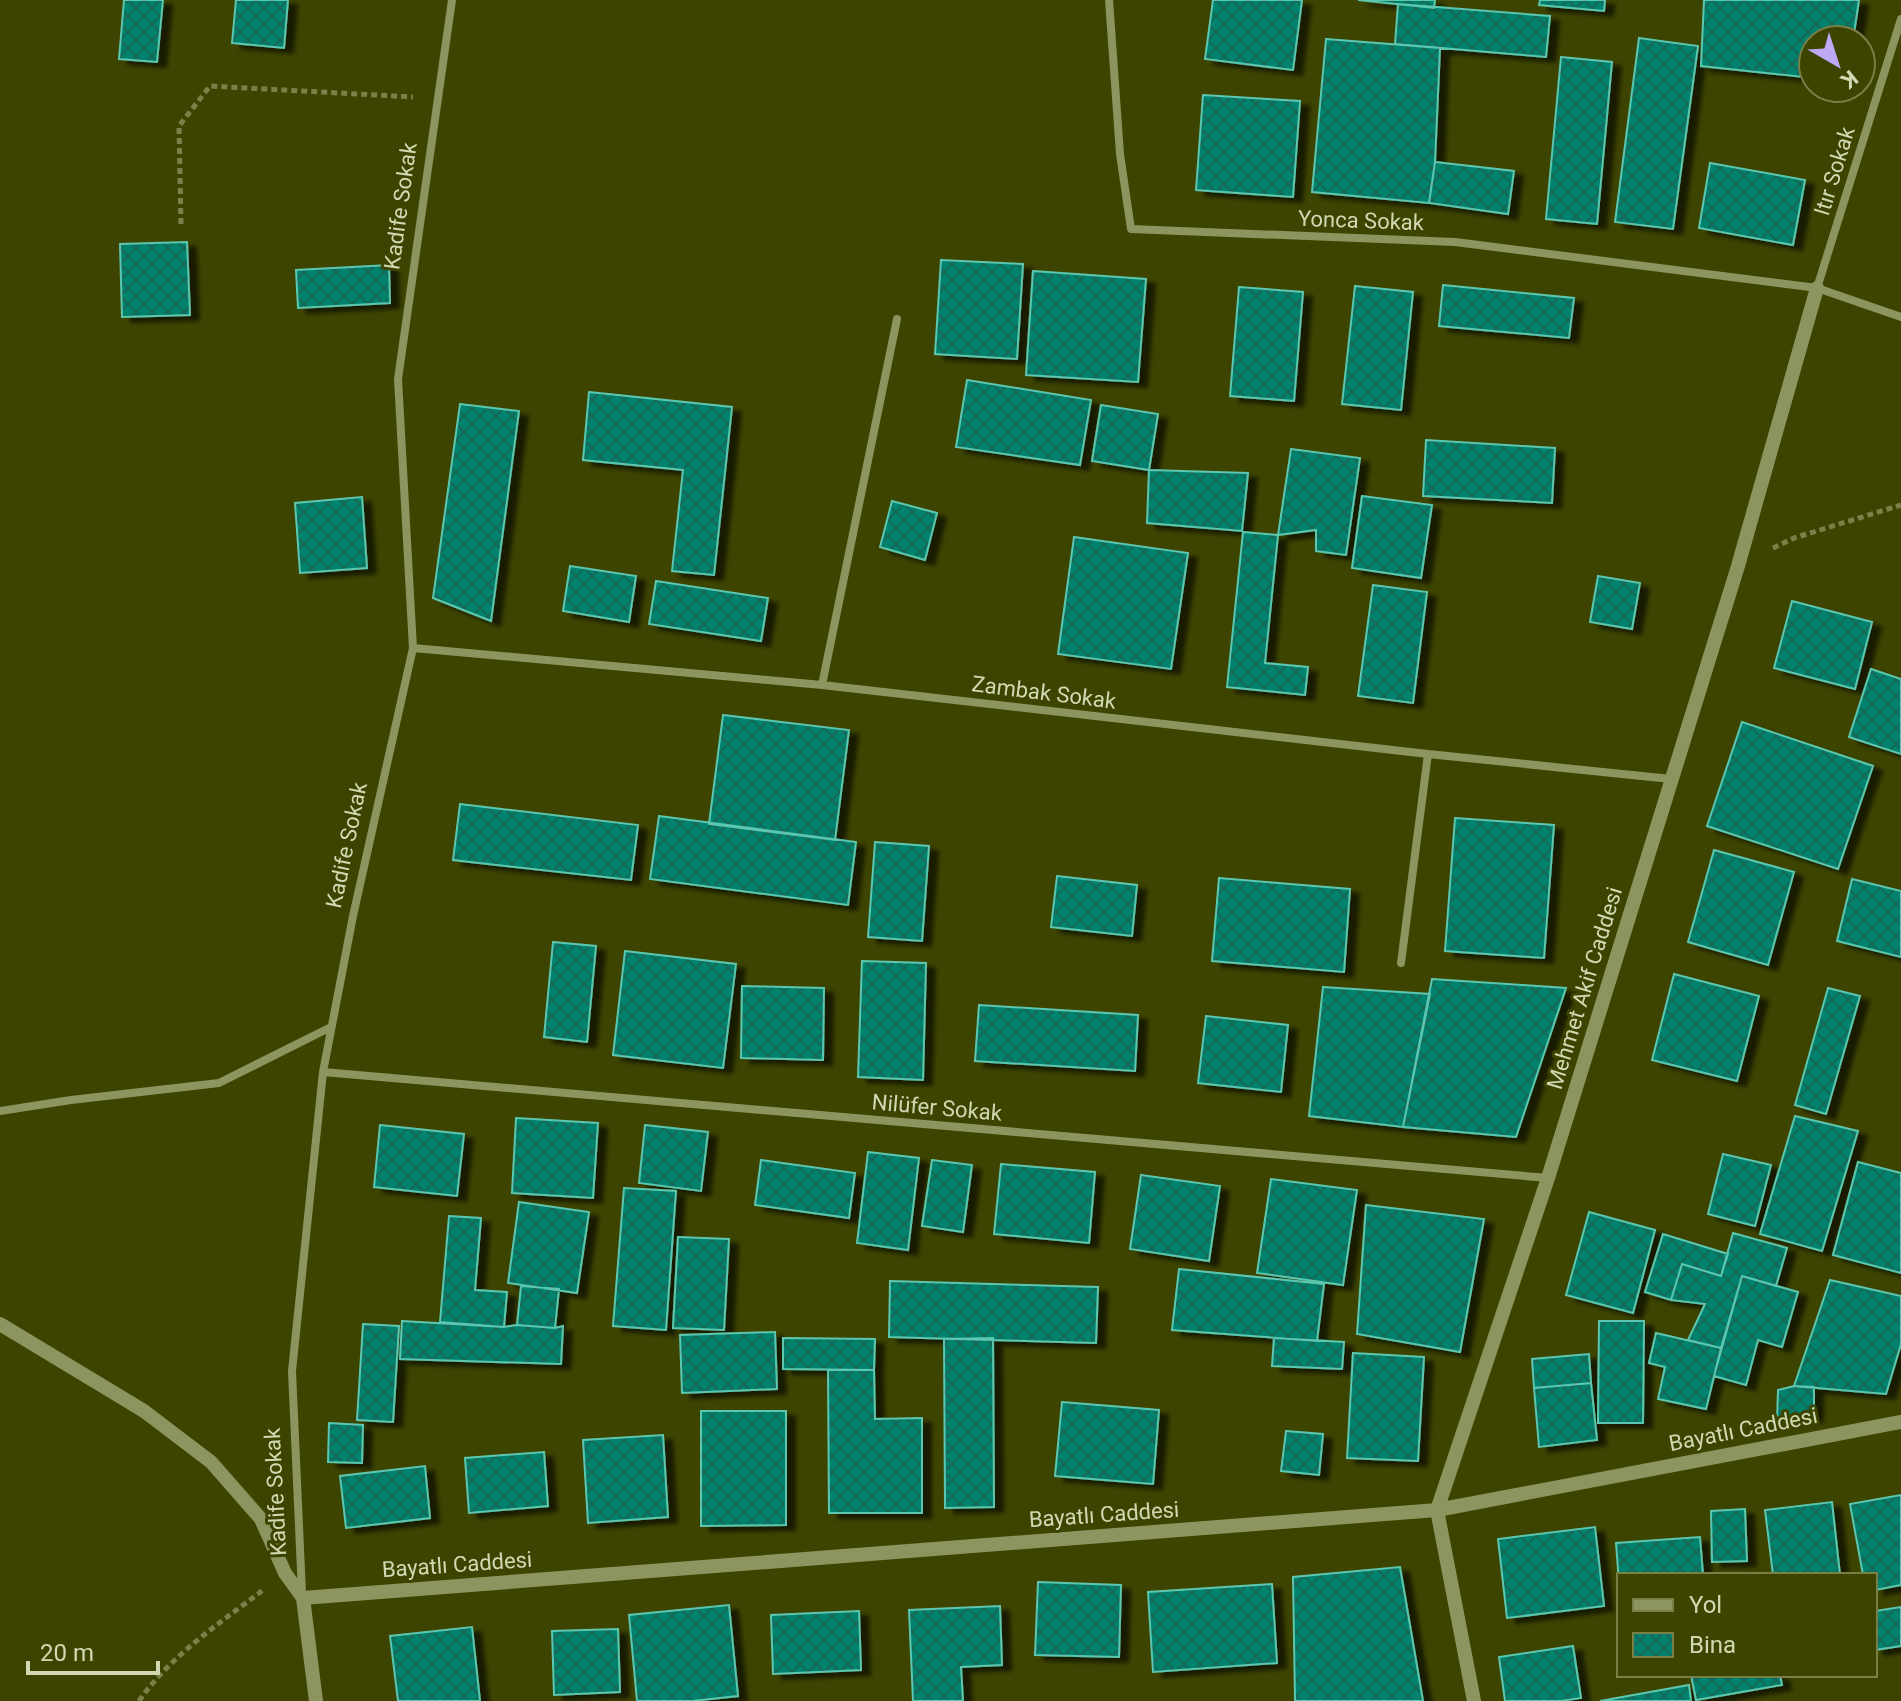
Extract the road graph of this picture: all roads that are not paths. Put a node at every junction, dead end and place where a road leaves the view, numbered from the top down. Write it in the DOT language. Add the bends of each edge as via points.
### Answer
graph roads {
  1 [pos="452,0"];
  2 [pos="1109,0"];
  3 [pos="1901,19"];
  4 [pos="1817,288"];
  5 [pos="1901,317"];
  6 [pos="897,319"];
  7 [pos="413,648"];
  8 [pos="822,685"];
  9 [pos="1428,754"];
  10 [pos="1671,779"];
  11 [pos="1401,963"];
  12 [pos="331,1027"];
  13 [pos="323,1072"];
  14 [pos="0,1111"];
  15 [pos="1548,1178"];
  16 [pos="0,1324"];
  17 [pos="1901,1422"];
  18 [pos="1437,1510"];
  19 [pos="303,1598"];
  20 [pos="316,1701"];
  21 [pos="1474,1701"];
  1 -- 7 [label="street, Kadife Sokak" via="398,379"];
  2 -- 4 [label="street, Yonca Sokak" via="1131,229 1455,242"];
  3 -- 4 [label="street, Itır Sokak"];
  4 -- 5 [label="street"];
  4 -- 10 [label="street, Mehmet Akif Caddesi"];
  6 -- 8 [label="street"];
  7 -- 8 [label="street, Zambak Sokak"];
  7 -- 12 [label="street, Kadife Sokak"];
  8 -- 9 [label="street, Zambak Sokak"];
  9 -- 10 [label="street, Zambak Sokak"];
  9 -- 11 [label="street"];
  10 -- 15 [label="street, Mehmet Akif Caddesi"];
  12 -- 13 [label="street, Kadife Sokak"];
  12 -- 14 [label="street" via="219,1083"];
  13 -- 15 [label="street, Nilüfer Sokak"];
  13 -- 19 [label="street, Kadife Sokak" via="292,1371"];
  15 -- 18 [label="street, Mehmet Akif Caddesi"];
  16 -- 19 [label="street" via="144,1411 211,1462 261,1519 285,1573"];
  17 -- 18 [label="street, Bayatlı Caddesi"];
  18 -- 19 [label="street, Bayatlı Caddesi"];
  18 -- 21 [label="street, Mehmet Akif Caddesi"];
  19 -- 20 [label="street, Kadife Sokak"];
}
